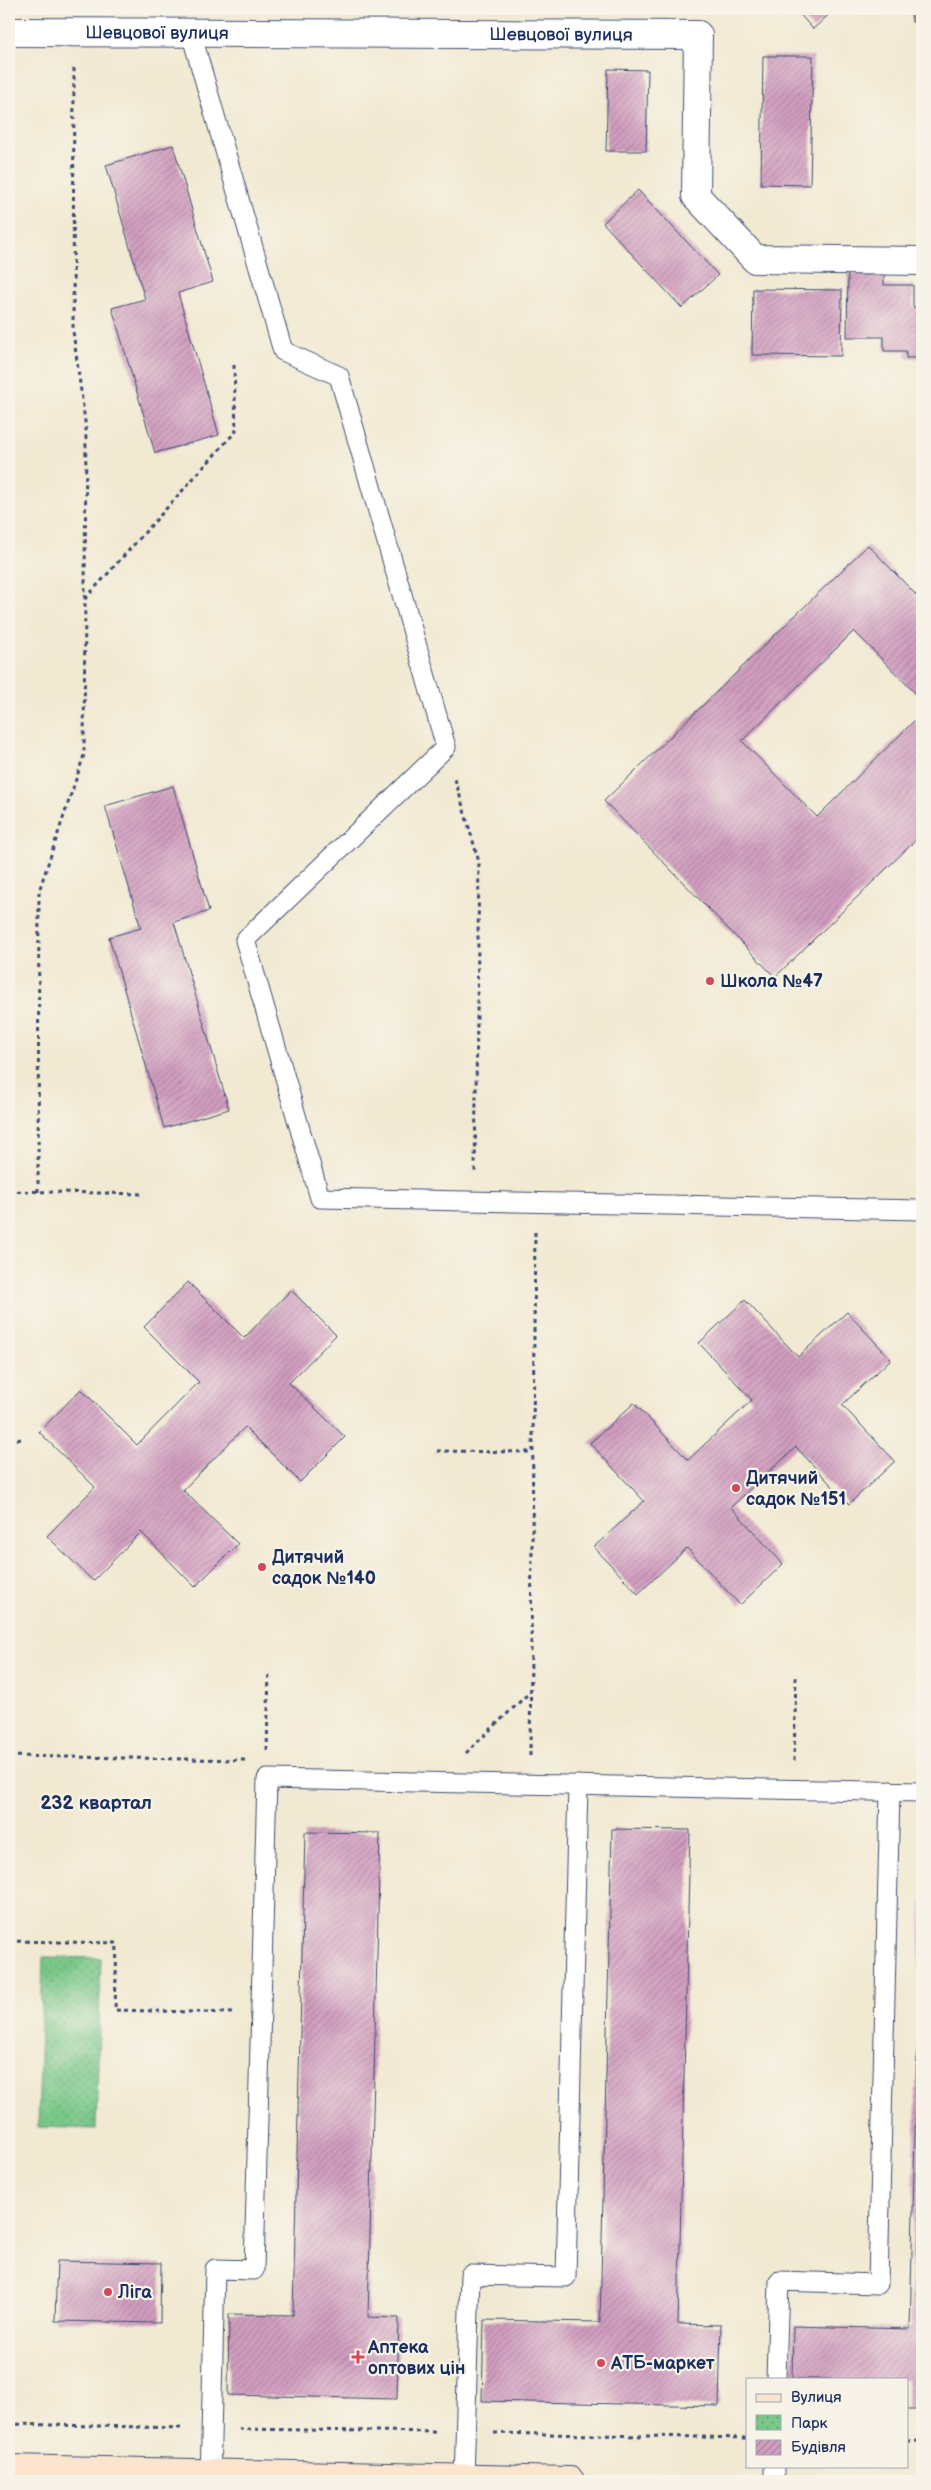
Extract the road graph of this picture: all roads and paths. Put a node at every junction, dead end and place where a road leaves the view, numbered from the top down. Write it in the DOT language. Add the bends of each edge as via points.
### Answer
graph roads {
  1 [pos="9,32"];
  2 [pos="74,32"];
  3 [pos="191,33"];
  4 [pos="922,261"];
  5 [pos="234,365"];
  6 [pos="85,600"];
  7 [pos="446,747"];
  8 [pos="9,1191"];
  9 [pos="38,1192"];
  10 [pos="145,1194"];
  11 [pos="474,1201"];
  12 [pos="536,1202"];
  13 [pos="922,1210"];
  14 [pos="24,1439"];
  15 [pos="9,1440"];
  16 [pos="437,1451"];
  17 [pos="533,1452"];
  18 [pos="269,1671"];
  19 [pos="796,1673"];
  20 [pos="530,1691"];
  21 [pos="267,1761"];
  22 [pos="794,1763"];
  23 [pos="436,1782"];
  24 [pos="530,1784"];
  25 [pos="578,1785"];
  26 [pos="890,1791"];
  27 [pos="922,1792"];
  28 [pos="9,1941"];
  29 [pos="261,2014"];
  30 [pos="776,2378"];
  31 [pos="9,2424"];
  32 [pos="211,2428"];
  33 [pos="466,2433"];
  34 [pos="746,2438"];
  35 [pos="908,2441"];
  36 [pos="922,2442"];
  37 [pos="774,2468"];
  38 [pos="9,2469"];
  39 [pos="210,2477"];
  40 [pos="464,2480"];
  41 [pos="570,2481"];
  42 [pos="774,2481"];
  1 -- 2 [label="street, Шевцової вулиця"];
  2 -- 3 [label="street, Шевцової вулиця"];
  2 -- 6 [label="path" via="73,331 86,429"];
  3 -- 4 [label="street, Шевцової вулиця" via="698,35 696,196 755,259"];
  3 -- 7 [label="lane" via="283,350 339,376"];
  5 -- 6 [label="path" via="236,431"];
  6 -- 9 [label="path" via="84,755 39,891"];
  7 -- 11 [label="path" via="479,862"];
  7 -- 11 [label="lane" via="245,940 320,1198"];
  8 -- 9 [label="path"];
  9 -- 10 [label="path"];
  11 -- 12 [label="lane"];
  12 -- 13 [label="lane"];
  12 -- 17 [label="path"];
  14 -- 15 [label="path"];
  16 -- 17 [label="path"];
  17 -- 20 [label="path"];
  18 -- 21 [label="path"];
  19 -- 22 [label="path"];
  20 -- 23 [label="path"];
  20 -- 24 [label="path"];
  23 -- 24 [label="lane"];
  23 -- 29 [label="lane" via="267,1779"];
  24 -- 25 [label="lane"];
  25 -- 26 [label="lane"];
  25 -- 33 [label="lane" via="566,2277 470,2275"];
  26 -- 27 [label="lane"];
  26 -- 30 [label="lane" via="878,2284 779,2282"];
  28 -- 29 [label="path" via="117,1944 115,2010"];
  29 -- 32 [label="lane" via="254,2270 215,2269"];
  31 -- 32 [label="path"];
  32 -- 33 [label="path"];
  32 -- 39 [label="lane"];
  33 -- 34 [label="path"];
  33 -- 40 [label="lane"];
  35 -- 36 [label="path"];
  37 -- 42 [label="lane"];
  38 -- 39 [label="main road"];
  39 -- 40 [label="main road"];
  40 -- 41 [label="main road"];
}
